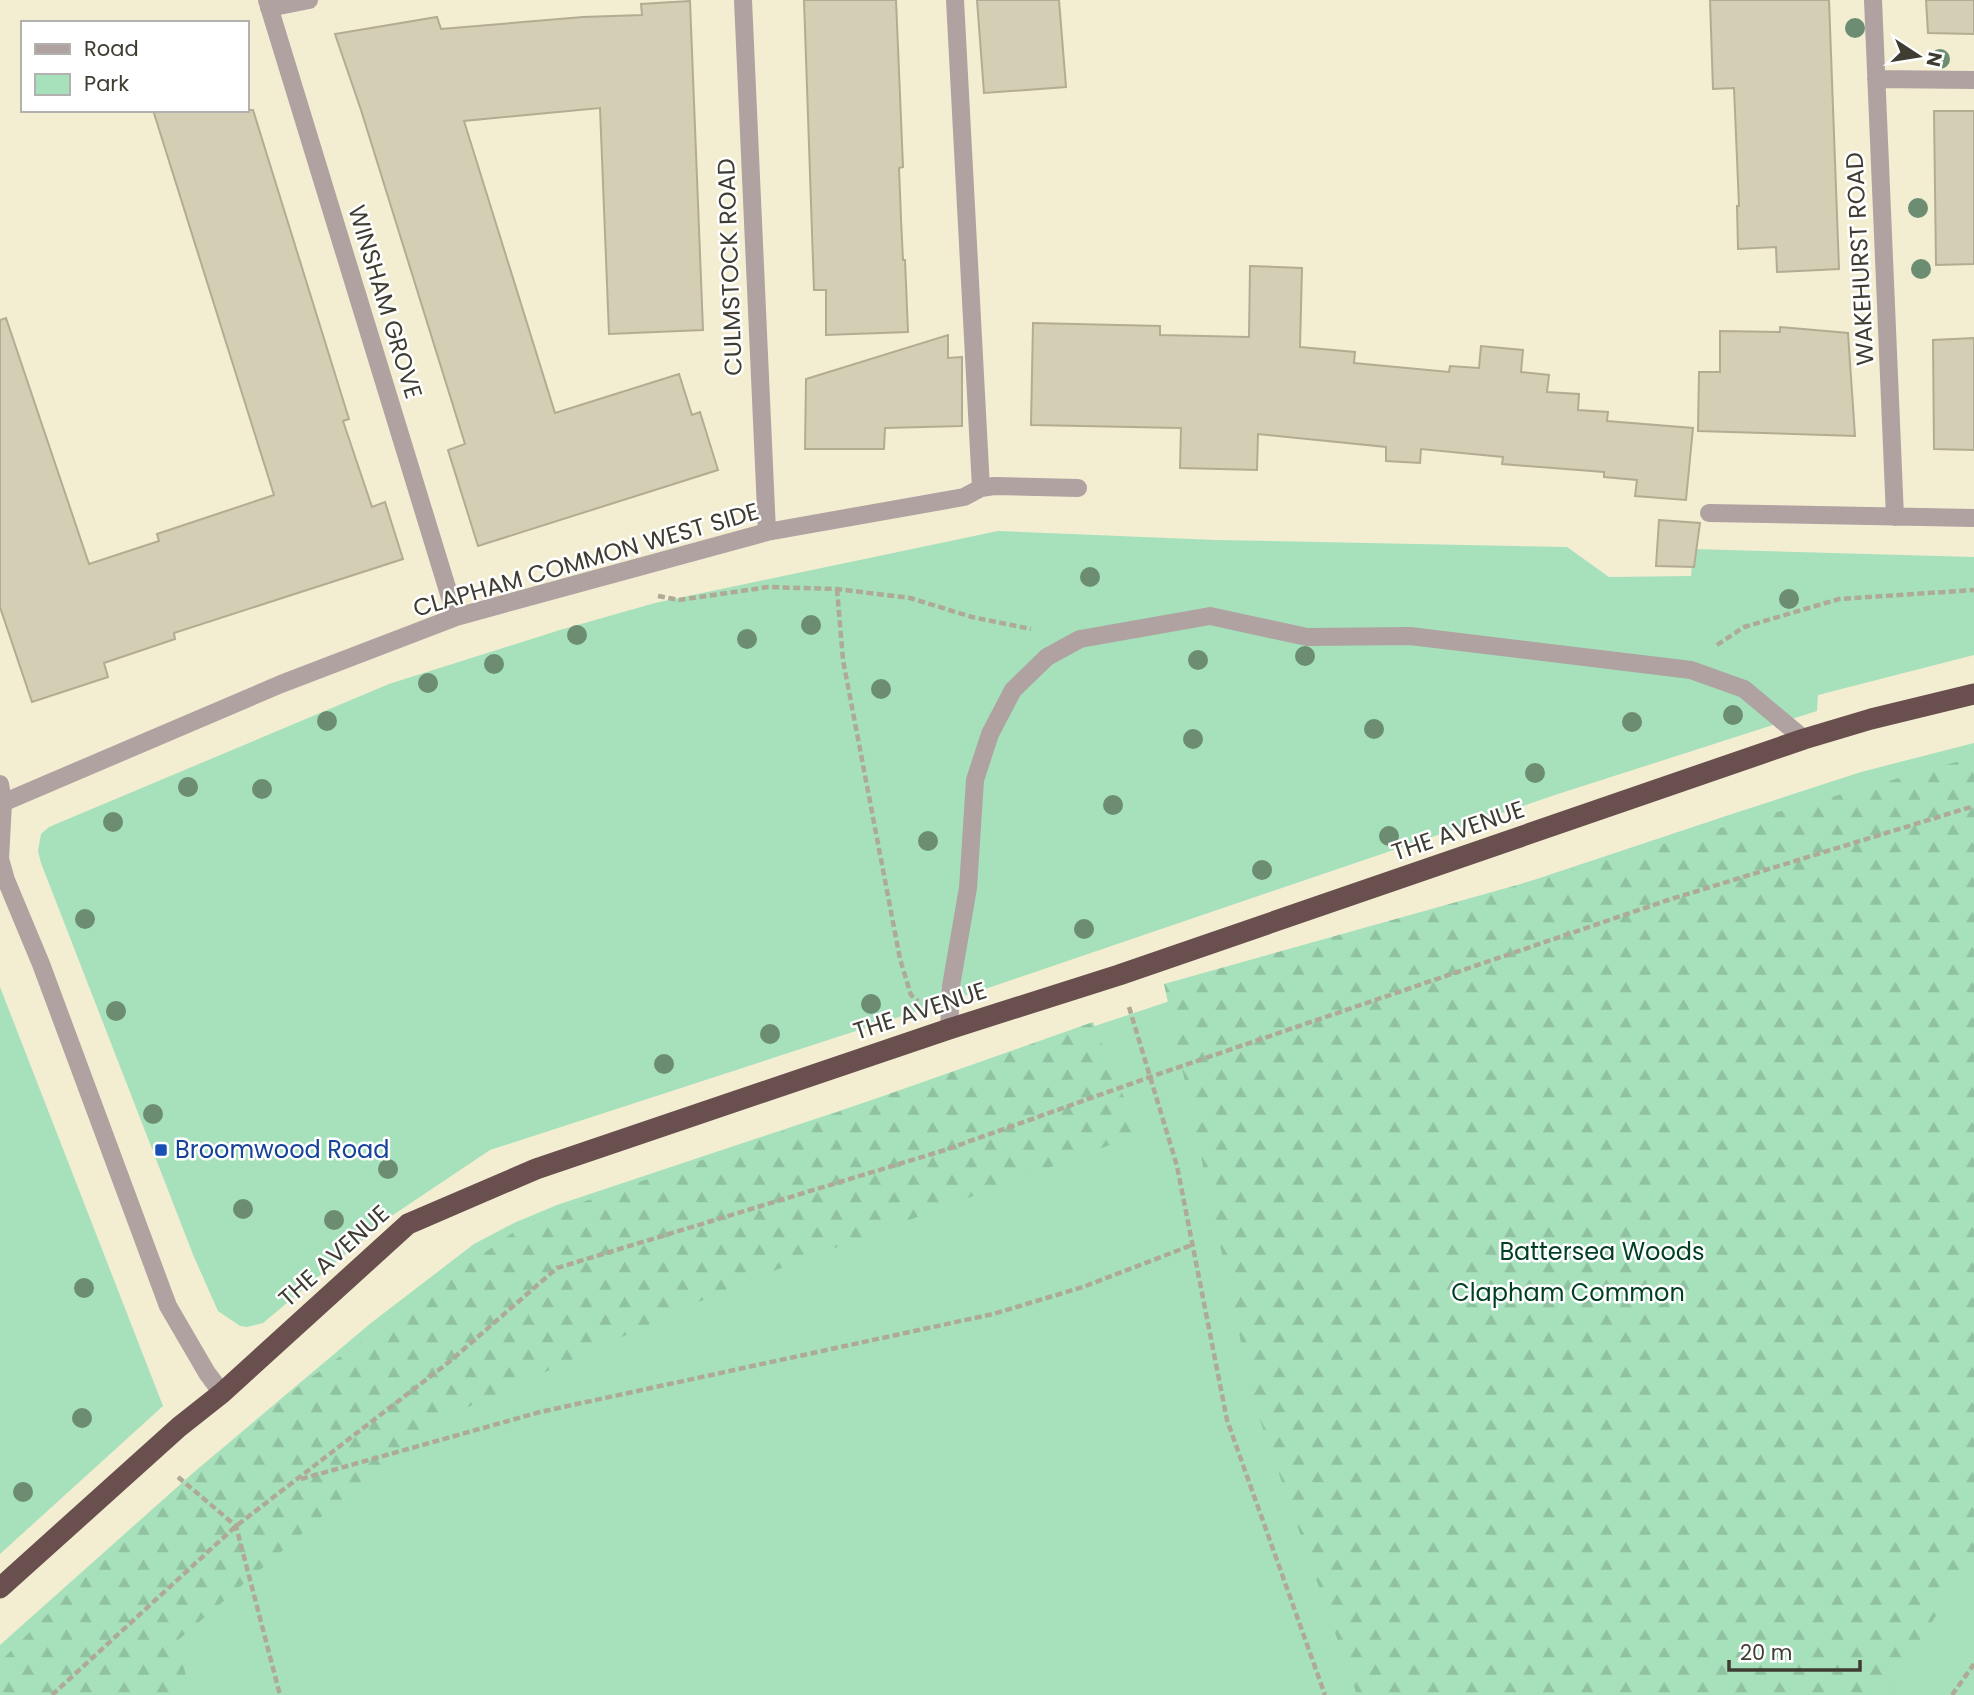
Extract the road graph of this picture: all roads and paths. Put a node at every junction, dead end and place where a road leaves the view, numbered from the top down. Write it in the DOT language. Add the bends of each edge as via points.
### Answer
graph roads {
  1 [pos="309,0"];
  2 [pos="743,0"];
  3 [pos="955,0"];
  4 [pos="1873,0"];
  5 [pos="268,4"];
  6 [pos="1876,79"];
  7 [pos="1974,80"];
  8 [pos="981,488"];
  9 [pos="1078,488"];
  10 [pos="1709,513"];
  11 [pos="1895,517"];
  12 [pos="1974,518"];
  13 [pos="767,532"];
  14 [pos="837,589"];
  15 [pos="1974,590"];
  16 [pos="658,596"];
  17 [pos="457,617"];
  18 [pos="1080,639"];
  19 [pos="1691,670"];
  20 [pos="1974,694"];
  21 [pos="1804,739"];
  22 [pos="0,784"];
  23 [pos="1,804"];
  24 [pos="1974,806"];
  25 [pos="1129,1007"];
  26 [pos="949,1029"];
  27 [pos="1150,1077"];
  28 [pos="1192,1245"];
  29 [pos="222,1393"];
  30 [pos="178,1476"];
  31 [pos="296,1480"];
  32 [pos="236,1526"];
  33 [pos="0,1588"];
  34 [pos="1974,1664"];
  35 [pos="52,1695"];
  36 [pos="280,1695"];
  37 [pos="1325,1695"];
  38 [pos="1952,1695"];
  1 -- 5 [label="street"];
  2 -- 13 [label="street, CULMSTOCK ROAD"];
  3 -- 8 [label="street"];
  4 -- 6 [label="street, WAKEHURST ROAD"];
  5 -- 17 [label="street, WINSHAM GROVE"];
  6 -- 7 [label="street"];
  6 -- 11 [label="street, WAKEHURST ROAD"];
  8 -- 9 [label="street"];
  8 -- 13 [label="street, CLAPHAM COMMON WEST SIDE" via="964,497"];
  10 -- 11 [label="street"];
  11 -- 12 [label="street"];
  13 -- 17 [label="street, CLAPHAM COMMON WEST SIDE"];
  14 -- 16 [label="path" via="768,587 679,600"];
  14 -- 18 [label="path" via="910,598 972,617"];
  14 -- 26 [label="path" via="843,660 900,959 911,995"];
  15 -- 19 [label="path" via="1839,599 1744,627"];
  17 -- 23 [label="street, CLAPHAM COMMON WEST SIDE" via="281,684"];
  18 -- 19 [label="street" via="1210,616 1307,637 1410,636"];
  18 -- 26 [label="street" via="1047,657 1013,690 990,734 975,780 968,888 951,985"];
  19 -- 21 [label="street" via="1744,689"];
  20 -- 21 [label="highway, THE AVENUE"];
  21 -- 26 [label="highway, THE AVENUE"];
  22 -- 23 [label="street"];
  23 -- 29 [label="street" via="0,859 6,880 168,1306"];
  24 -- 27 [label="path" via="1668,901"];
  25 -- 27 [label="path"];
  26 -- 29 [label="highway, THE AVENUE" via="536,1169 408,1224"];
  27 -- 28 [label="path" via="1177,1166"];
  27 -- 31 [label="path" via="945,1150 557,1268 449,1362"];
  28 -- 31 [label="path" via="1083,1287 993,1314 540,1412"];
  28 -- 37 [label="path" via="1227,1420"];
  29 -- 33 [label="highway, THE AVENUE"];
  30 -- 32 [label="path"];
  31 -- 32 [label="path"];
  32 -- 35 [label="path"];
  32 -- 36 [label="path"];
  34 -- 38 [label="path"];
}
